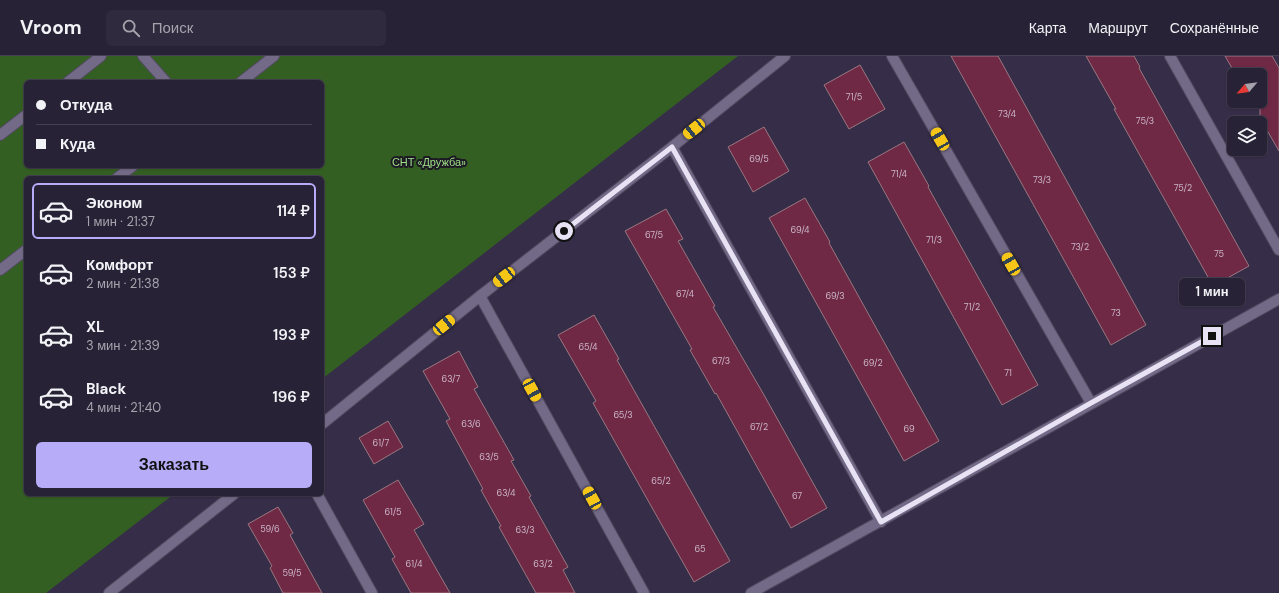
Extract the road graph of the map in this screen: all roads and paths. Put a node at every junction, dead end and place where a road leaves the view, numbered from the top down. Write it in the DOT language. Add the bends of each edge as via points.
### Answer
graph roads {
  1 [pos="101,56"];
  2 [pos="143,56"];
  3 [pos="274,56"];
  4 [pos="786,56"];
  5 [pos="892,56"];
  6 [pos="1170,56"];
  7 [pos="71,80"];
  8 [pos="164,80"];
  9 [pos="244,80"];
  10 [pos="24,117"];
  11 [pos="0,136"];
  12 [pos="672,147"];
  13 [pos="130,168"];
  14 [pos="120,176"];
  15 [pos="1279,250"];
  16 [pos="24,252"];
  17 [pos="0,270"];
  18 [pos="480,296"];
  19 [pos="1279,299"];
  20 [pos="1091,403"];
  21 [pos="324,422"];
  22 [pos="231,496"];
  23 [pos="318,496"];
  24 [pos="881,522"];
  25 [pos="109,593"];
  26 [pos="372,593"];
  27 [pos="644,593"];
  28 [pos="751,593"];
  1 -- 7 [label="street"];
  2 -- 8 [label="street"];
  3 -- 9 [label="street"];
  4 -- 12 [label="street"];
  5 -- 20 [label="street"];
  6 -- 15 [label="street"];
  10 -- 11 [label="street"];
  12 -- 18 [label="street"];
  12 -- 24 [label="street"];
  13 -- 14 [label="street"];
  16 -- 17 [label="street"];
  18 -- 21 [label="street"];
  18 -- 27 [label="street"];
  19 -- 20 [label="street"];
  20 -- 24 [label="street"];
  22 -- 25 [label="street"];
  23 -- 26 [label="street"];
  24 -- 28 [label="street"];
}
